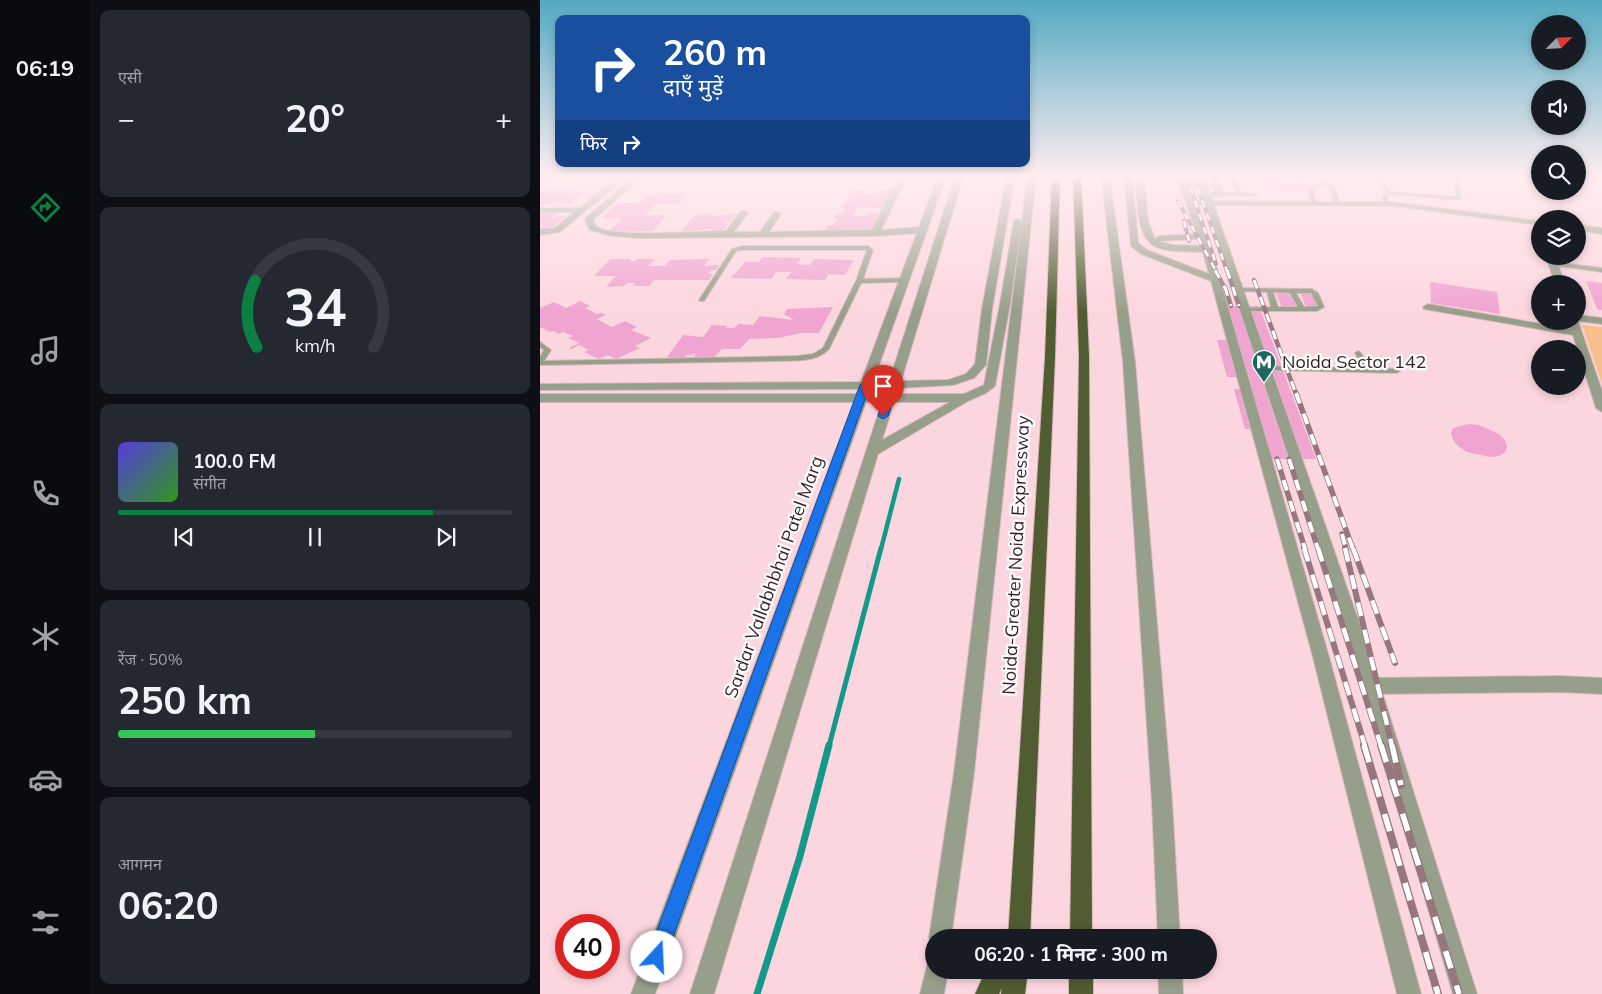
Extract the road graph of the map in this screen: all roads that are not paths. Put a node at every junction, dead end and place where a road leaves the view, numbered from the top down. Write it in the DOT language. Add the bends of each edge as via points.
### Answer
graph roads {
  1 [pos="569,220"];
  2 [pos="589,220"];
  3 [pos="738,220"];
  4 [pos="772,220"];
  5 [pos="882,220"];
  6 [pos="925,220"];
  7 [pos="945,220"];
  8 [pos="1002,220"];
  9 [pos="1018,220"];
  10 [pos="1027,220"];
  11 [pos="1054,220"];
  12 [pos="1079,220"];
  13 [pos="1111,220"];
  14 [pos="1132,220"];
  15 [pos="1145,220"];
  16 [pos="1195,220"];
  17 [pos="1219,220"];
  18 [pos="1500,220"];
  19 [pos="1531,225"];
  20 [pos="1586,229"];
  21 [pos="921,230"];
  22 [pos="1602,231"];
  23 [pos="540,232"];
  24 [pos="875,233"];
  25 [pos="728,234"];
  26 [pos="762,234"];
  27 [pos="1150,240"];
  28 [pos="1205,246"];
  29 [pos="1150,254"];
  30 [pos="1577,265"];
  31 [pos="1602,270"];
  32 [pos="1215,279"];
  33 [pos="904,280"];
  34 [pos="859,282"];
  35 [pos="1238,290"];
  36 [pos="1269,290"];
  37 [pos="1292,290"];
  38 [pos="702,300"];
  39 [pos="1428,307"];
  40 [pos="1244,309"];
  41 [pos="1275,309"];
  42 [pos="1302,309"];
  43 [pos="1586,319"];
  44 [pos="1602,321"];
  45 [pos="1575,330"];
  46 [pos="1576,333"];
  47 [pos="540,344"];
  48 [pos="1358,353"];
  49 [pos="540,362"];
  50 [pos="1265,368"];
  51 [pos="1369,371"];
  52 [pos="1396,371"];
  53 [pos="540,388"];
  54 [pos="863,391"];
  55 [pos="891,391"];
  56 [pos="540,398"];
  57 [pos="966,398"];
  58 [pos="1602,408"];
  59 [pos="872,452"];
  60 [pos="1372,686"];
  61 [pos="1602,686"];
  62 [pos="941,929"];
  63 [pos="1017,929"];
  64 [pos="1081,929"];
  65 [pos="1168,929"];
  66 [pos="934,979"];
  67 [pos="994,979"];
  68 [pos="1015,979"];
  69 [pos="1081,979"];
  70 [pos="1170,979"];
  71 [pos="643,994"];
  72 [pos="702,994"];
  73 [pos="932,994"];
  74 [pos="987,994"];
  75 [pos="1014,994"];
  76 [pos="1081,994"];
  77 [pos="1171,994"];
  78 [pos="1408,994"];
  79 [pos="1465,994"];
  1 -- 23 [label="street" via="557,230"];
  2 -- 25 [label="street" via="593,228 602,233"];
  3 -- 25 [label="street"];
  4 -- 26 [label="street"];
  5 -- 24 [label="street"];
  6 -- 21 [label="street, Sardar Vallabhbhai Patel Marg"];
  7 -- 55 [label="street"];
  8 -- 55 [label="street" via="986,309 980,365 970,376 949,383"];
  9 -- 57 [label="street" via="989,386"];
  10 -- 62 [label="street" via="964,773"];
  11 -- 63 [label="highway, Noida-Greater Noida Expressway" via="1050,357"];
  12 -- 64 [label="highway" via="1084,356"];
  13 -- 65 [label="street" via="1129,354 1162,802"];
  14 -- 29 [label="street" via="1134,244"];
  15 -- 27 [label="street"];
  16 -- 28 [label="street"];
  17 -- 35 [label="street"];
  18 -- 19 [label="street"];
  20 -- 22 [label="street"];
  21 -- 24 [label="street"];
  21 -- 33 [label="street, Sardar Vallabhbhai Patel Marg"];
  24 -- 26 [label="street"];
  25 -- 26 [label="street"];
  27 -- 28 [label="street"];
  27 -- 28 [label="street" via="1161,245"];
  28 -- 29 [label="street"];
  28 -- 32 [label="street"];
  29 -- 32 [label="street"];
  30 -- 31 [label="lane"];
  32 -- 78 [label="street" via="1321,657"];
  33 -- 34 [label="lane"];
  33 -- 54 [label="street, Sardar Vallabhbhai Patel Marg"];
  34 -- 38 [label="lane" via="868,248 742,248 734,250"];
  34 -- 49 [label="lane" via="826,350 819,355 777,359"];
  35 -- 36 [label="lane"];
  35 -- 40 [label="street"];
  36 -- 37 [label="lane"];
  36 -- 41 [label="lane"];
  37 -- 42 [label="lane"];
  37 -- 42 [label="lane" via="1316,293 1320,308"];
  39 -- 46 [label="street"];
  40 -- 41 [label="lane"];
  40 -- 50 [label="street"];
  41 -- 42 [label="lane"];
  43 -- 44 [label="street"];
  45 -- 46 [label="street"];
  46 -- 58 [label="street"];
  47 -- 49 [label="lane" via="548,350"];
  48 -- 51 [label="lane"];
  50 -- 51 [label="lane"];
  50 -- 60 [label="street"];
  51 -- 52 [label="lane"];
  53 -- 54 [label="street"];
  54 -- 55 [label="street"];
  54 -- 56 [label="street"];
  54 -- 71 [label="street, Sardar Vallabhbhai Patel Marg"];
  55 -- 57 [label="street"];
  55 -- 59 [label="street"];
  57 -- 59 [label="street"];
  59 -- 72 [label="street"];
  60 -- 61 [label="street"];
  60 -- 79 [label="street"];
  66 -- 73 [label="street"];
  67 -- 74 [label="highway"];
  68 -- 75 [label="highway"];
  69 -- 76 [label="highway"];
  70 -- 77 [label="street"];
}
